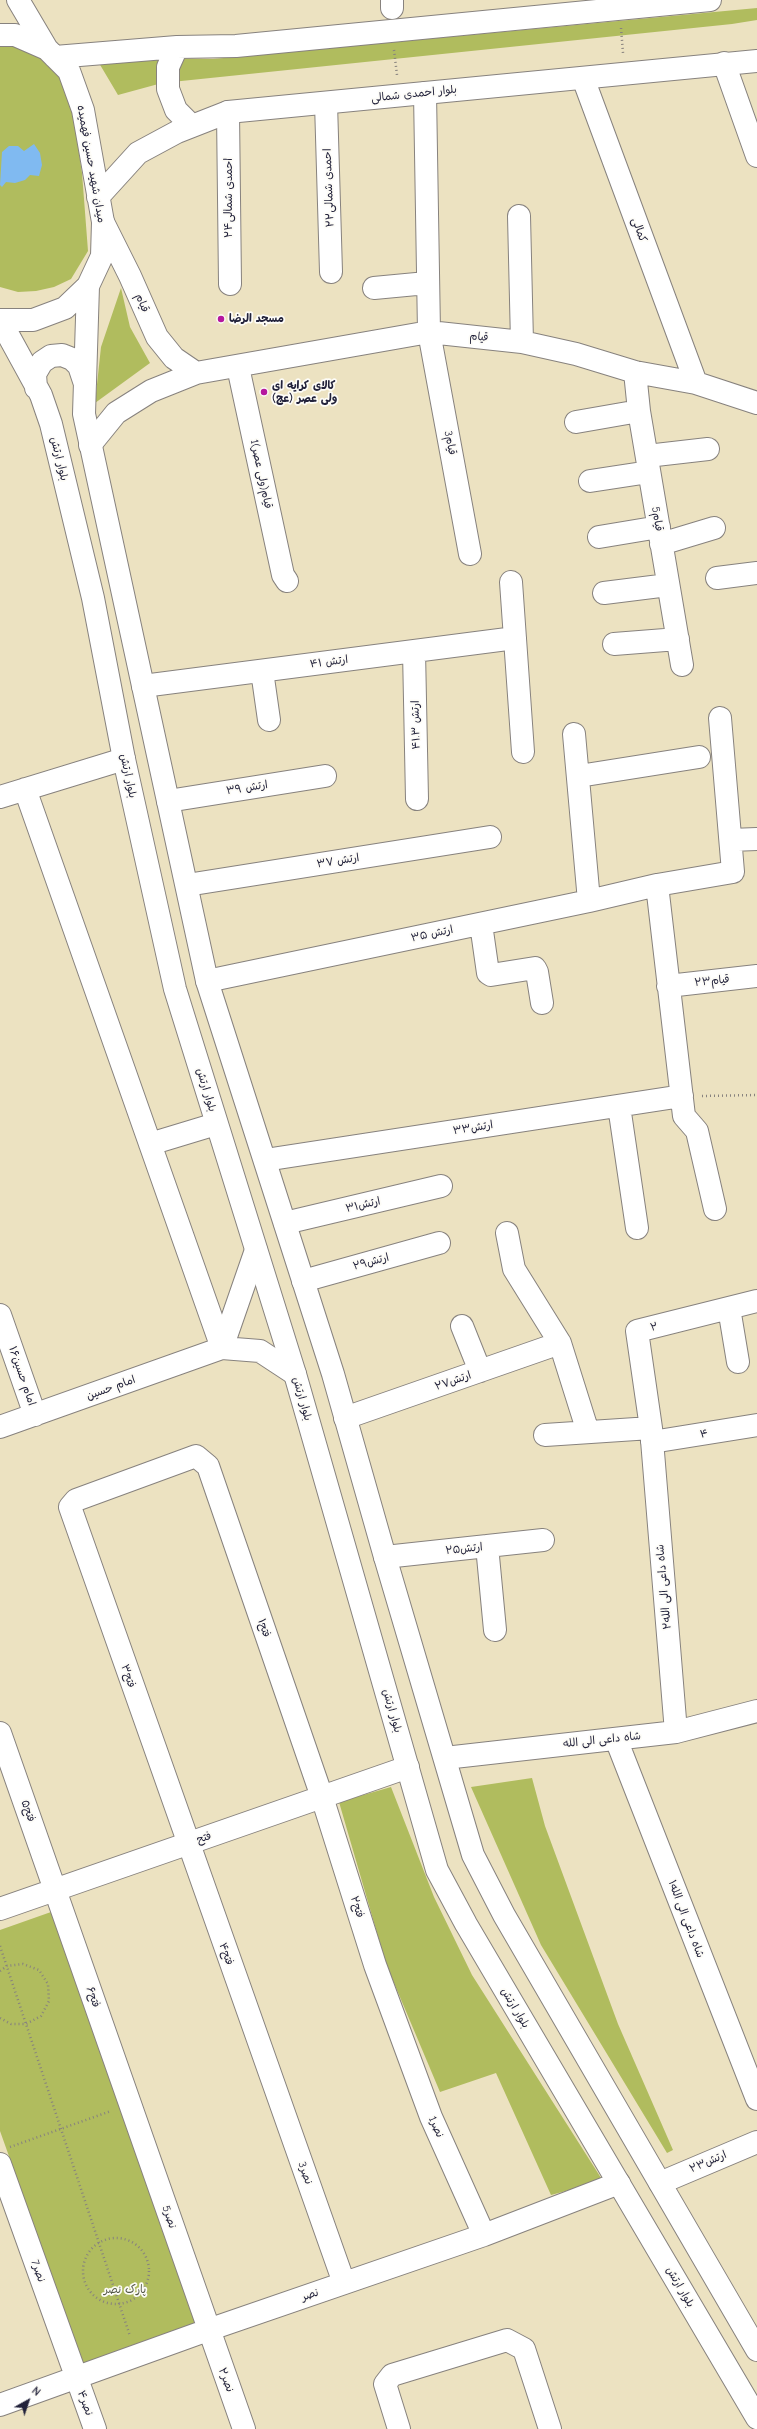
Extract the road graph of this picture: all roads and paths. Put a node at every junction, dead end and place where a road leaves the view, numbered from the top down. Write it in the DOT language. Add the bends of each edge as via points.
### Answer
graph roads {
  1 [pos="18,0"];
  2 [pos="710,0"];
  3 [pos="619,8"];
  4 [pos="392,31"];
  5 [pos="0,35"];
  6 [pos="177,47"];
  7 [pos="51,53"];
  8 [pos="757,61"];
  9 [pos="724,63"];
  10 [pos="625,74"];
  11 [pos="583,78"];
  12 [pos="425,93"];
  13 [pos="398,96"];
  14 [pos="326,103"];
  15 [pos="228,112"];
  16 [pos="192,126"];
  17 [pos="757,156"];
  18 [pos="98,198"];
  19 [pos="519,216"];
  20 [pos="102,222"];
  21 [pos="332,272"];
  22 [pos="427,283"];
  23 [pos="230,284"];
  24 [pos="88,286"];
  25 [pos="374,288"];
  26 [pos="0,320"];
  27 [pos="429,332"];
  28 [pos="522,342"];
  29 [pos="238,367"];
  30 [pos="635,372"];
  31 [pos="196,373"];
  32 [pos="696,383"];
  33 [pos="85,386"];
  34 [pos="36,388"];
  35 [pos="757,403"];
  36 [pos="639,412"];
  37 [pos="576,422"];
  38 [pos="90,445"];
  39 [pos="708,449"];
  40 [pos="648,464"];
  41 [pos="590,481"];
  42 [pos="714,528"];
  43 [pos="660,535"];
  44 [pos="599,537"];
  45 [pos="470,554"];
  46 [pos="757,573"];
  47 [pos="717,578"];
  48 [pos="287,581"];
  49 [pos="511,582"];
  50 [pos="668,585"];
  51 [pos="604,593"];
  52 [pos="515,638"];
  53 [pos="678,639"];
  54 [pos="614,644"];
  55 [pos="414,651"];
  56 [pos="682,664"];
  57 [pos="262,671"];
  58 [pos="143,686"];
  59 [pos="720,718"];
  60 [pos="269,720"];
  61 [pos="574,734"];
  62 [pos="523,752"];
  63 [pos="699,756"];
  64 [pos="124,759"];
  65 [pos="326,776"];
  66 [pos="579,776"];
  67 [pos="25,789"];
  68 [pos="0,797"];
  69 [pos="417,799"];
  70 [pos="168,801"];
  71 [pos="490,837"];
  72 [pos="757,839"];
  73 [pos="731,840"];
  74 [pos="186,885"];
  75 [pos="657,885"];
  76 [pos="589,901"];
  77 [pos="481,924"];
  78 [pos="757,976"];
  79 [pos="208,981"];
  80 [pos="668,986"];
  81 [pos="542,1004"];
  82 [pos="757,1095"];
  83 [pos="682,1096"];
  84 [pos="619,1106"];
  85 [pos="216,1124"];
  86 [pos="150,1144"];
  87 [pos="265,1160"];
  88 [pos="441,1186"];
  89 [pos="715,1209"];
  90 [pos="285,1223"];
  91 [pos="637,1228"];
  92 [pos="507,1233"];
  93 [pos="439,1243"];
  94 [pos="256,1250"];
  95 [pos="303,1281"];
  96 [pos="757,1301"];
  97 [pos="729,1308"];
  98 [pos="0,1315"];
  99 [pos="462,1326"];
  100 [pos="560,1344"];
  101 [pos="222,1348"];
  102 [pos="738,1362"];
  103 [pos="480,1371"];
  104 [pos="295,1374"];
  105 [pos="35,1415"];
  106 [pos="345,1418"];
  107 [pos="757,1425"];
  108 [pos="0,1427"];
  109 [pos="588,1432"];
  110 [pos="544,1435"];
  111 [pos="651,1435"];
  112 [pos="203,1461"];
  113 [pos="543,1540"];
  114 [pos="487,1546"];
  115 [pos="385,1557"];
  116 [pos="495,1630"];
  117 [pos="757,1711"];
  118 [pos="676,1732"];
  119 [pos="0,1733"];
  120 [pos="616,1739"];
  121 [pos="445,1758"];
  122 [pos="408,1767"];
  123 [pos="322,1797"];
  124 [pos="187,1844"];
  125 [pos="56,1889"];
  126 [pos="0,1909"];
  127 [pos="0,1946"];
  128 [pos="7,1966"];
  129 [pos="0,1971"];
  130 [pos="394,2016"];
  131 [pos="0,2018"];
  132 [pos="26,2024"];
  133 [pos="266,2063"];
  134 [pos="757,2099"];
  135 [pos="130,2104"];
  136 [pos="60,2128"];
  137 [pos="757,2142"];
  138 [pos="3,2156"];
  139 [pos="619,2183"];
  140 [pos="660,2183"];
  141 [pos="484,2235"];
  142 [pos="98,2242"];
  143 [pos="344,2283"];
  144 [pos="119,2305"];
  145 [pos="208,2330"];
  146 [pos="757,2350"];
  147 [pos="137,2356"];
  148 [pos="75,2377"];
  149 [pos="0,2405"];
  150 [pos="757,2418"];
  151 [pos="95,2429"];
  152 [pos="244,2429"];
  153 [pos="398,2429"];
  154 [pos="550,2429"];
  1 -- 7 [label="street"];
  2 -- 3 [label="street"];
  3 -- 4 [label="street"];
  3 -- 10 [label="path"];
  4 -- 6 [label="street" via="236,46"];
  4 -- 13 [label="path"];
  5 -- 7 [label="street, میدان شهید حسین فهمیده" via="15,35"];
  6 -- 7 [label="street"];
  6 -- 16 [label="street" via="168,67 168,89 176,110"];
  7 -- 18 [label="street, میدان شهید حسین فهمیده" via="69,71 82,110"];
  8 -- 9 [label="street, بلوار احمدی شمالی"];
  9 -- 10 [label="street, بلوار احمدی شمالی"];
  9 -- 17 [label="street"];
  10 -- 11 [label="street, بلوار احمدی شمالی"];
  11 -- 12 [label="street, بلوار احمدی شمالی"];
  11 -- 32 [label="street, کمالی"];
  12 -- 13 [label="street, بلوار احمدی شمالی"];
  12 -- 22 [label="street, قیام3"];
  13 -- 14 [label="street, بلوار احمدی شمالی"];
  14 -- 15 [label="street, بلوار احمدی شمالی"];
  14 -- 21 [label="street, احمدی شمالی۲۲"];
  15 -- 16 [label="street, بلوار احمدی شمالی"];
  15 -- 23 [label="street, احمدی شمالی۲۴"];
  16 -- 18 [label="street, بلوار احمدی شمالی" via="138,153"];
  18 -- 20 [label="street, میدان شهید حسین فهمیده"];
  19 -- 28 [label="street"];
  20 -- 24 [label="street, میدان شهید حسین فهمیده" via="102,256"];
  20 -- 31 [label="street, قیام" via="130,276 157,338 174,358"];
  22 -- 25 [label="street"];
  22 -- 27 [label="street, قیام3"];
  24 -- 26 [label="street, میدان شهید حسین فهمیده" via="65,308 33,320"];
  24 -- 33 [label="street"];
  26 -- 34 [label="street, بلوار ارتش"];
  27 -- 28 [label="street, قیام"];
  27 -- 29 [label="street, قیام"];
  27 -- 45 [label="street, قیام3"];
  28 -- 30 [label="street, قیام" via="576,354"];
  29 -- 31 [label="street, قیام"];
  29 -- 48 [label="street, قیام(ولی عصر)1" via="283,575"];
  30 -- 32 [label="street, قیام"];
  30 -- 36 [label="street, قیام5"];
  31 -- 38 [label="street, قیام" via="151,391 116,413"];
  32 -- 35 [label="street, قیام"];
  33 -- 34 [label="street" via="79,366 72,359 62,355 51,356 42,362 35,374"];
  33 -- 38 [label="street" via="84,414"];
  34 -- 64 [label="street, بلوار ارتش" via="51,424 92,598"];
  36 -- 37 [label="street"];
  36 -- 40 [label="street, قیام5"];
  38 -- 58 [label="street"];
  39 -- 40 [label="street"];
  40 -- 41 [label="street"];
  40 -- 43 [label="street, قیام5"];
  42 -- 43 [label="street"];
  43 -- 44 [label="street"];
  43 -- 50 [label="street, قیام5"];
  46 -- 47 [label="street"];
  49 -- 52 [label="street"];
  50 -- 51 [label="street"];
  50 -- 53 [label="street, قیام5"];
  52 -- 55 [label="street, ارتش ۴۱"];
  52 -- 62 [label="street"];
  53 -- 54 [label="street"];
  53 -- 56 [label="street, قیام5"];
  55 -- 57 [label="street, ارتش ۴۱"];
  55 -- 69 [label="street, ارتش ۴۱.۳"];
  57 -- 58 [label="street, ارتش ۴۱"];
  57 -- 60 [label="street"];
  58 -- 70 [label="street"];
  59 -- 73 [label="street"];
  61 -- 66 [label="street"];
  63 -- 66 [label="street"];
  64 -- 67 [label="street"];
  64 -- 85 [label="street, بلوار ارتش" via="175,989"];
  65 -- 70 [label="street, ارتش ۳۹"];
  66 -- 76 [label="street"];
  67 -- 68 [label="street"];
  67 -- 86 [label="street"];
  70 -- 74 [label="street"];
  71 -- 74 [label="street, ارتش ۳۷"];
  72 -- 73 [label="street"];
  73 -- 75 [label="street, ارتش ۳۵" via="733,872"];
  74 -- 79 [label="street"];
  75 -- 76 [label="street, ارتش ۳۵"];
  75 -- 80 [label="street"];
  76 -- 77 [label="street, ارتش ۳۵"];
  77 -- 79 [label="street, ارتش ۳۵"];
  77 -- 81 [label="street" via="488,973 535,968"];
  78 -- 80 [label="street, قیام۲۳"];
  79 -- 87 [label="street"];
  80 -- 83 [label="street"];
  82 -- 83 [label="path"];
  83 -- 84 [label="street, ارتش۳۳"];
  83 -- 89 [label="street" via="684,1116 697,1131"];
  84 -- 87 [label="street, ارتش۳۳"];
  84 -- 91 [label="street"];
  85 -- 86 [label="street"];
  85 -- 94 [label="street, بلوار ارتش"];
  86 -- 101 [label="street"];
  87 -- 90 [label="street"];
  88 -- 90 [label="street, ارتش۳۱"];
  90 -- 95 [label="street"];
  92 -- 100 [label="street" via="514,1269"];
  93 -- 95 [label="street, ارتش۲۹"];
  94 -- 101 [label="street"];
  94 -- 104 [label="street, بلوار ارتش"];
  95 -- 106 [label="street"];
  96 -- 97 [label="street, ۲"];
  97 -- 102 [label="street"];
  97 -- 111 [label="street, ۲" via="637,1331"];
  98 -- 105 [label="street, امام حسین۱۶"];
  99 -- 103 [label="street"];
  100 -- 103 [label="street, ارتش۲۷"];
  100 -- 109 [label="street"];
  101 -- 104 [label="street" via="260,1352"];
  101 -- 105 [label="street, امام حسین"];
  103 -- 106 [label="street, ارتش۲۷"];
  104 -- 122 [label="street, بلوار ارتش"];
  105 -- 108 [label="street, امام حسین"];
  106 -- 115 [label="street"];
  107 -- 111 [label="street, ۴"];
  109 -- 110 [label="street, ۴"];
  109 -- 111 [label="street, ۴"];
  111 -- 118 [label="street, شاه داعی الی الله۲"];
  112 -- 123 [label="street, ۱فتح" via="208,1466"];
  112 -- 124 [label="street, ۳فتح" via="196,1456 76,1500 70,1507"];
  113 -- 114 [label="street, ارتش۲۵"];
  114 -- 115 [label="street, ارتش۲۵"];
  114 -- 116 [label="street"];
  115 -- 121 [label="street"];
  117 -- 118 [label="street, شاه داعی الی الله"];
  118 -- 120 [label="street, شاه داعی الی الله"];
  119 -- 125 [label="street, ۵فتح"];
  120 -- 121 [label="street, شاه داعی الی الله"];
  120 -- 134 [label="street, شاه داعی الی الله۱"];
  121 -- 140 [label="street" via="473,1855 504,1915"];
  122 -- 123 [label="street, فتح"];
  122 -- 139 [label="street, بلوار ارتش" via="437,1870 466,1924"];
  123 -- 124 [label="street, فتح"];
  123 -- 130 [label="street, ۲فتح" via="375,1965"];
  124 -- 125 [label="street, فتح"];
  124 -- 133 [label="street, فتح۴"];
  125 -- 126 [label="street, فتح"];
  125 -- 135 [label="street, ۶فتح"];
  127 -- 128 [label="path"];
  128 -- 129 [label="path"];
  128 -- 132 [label="path"];
  128 -- 132 [label="path" via="23,1964 39,1970 48,1984 49,2001 41,2016"];
  130 -- 141 [label="street, 1نصر" via="431,2117"];
  131 -- 132 [label="path" via="11,2024"];
  132 -- 136 [label="path"];
  133 -- 143 [label="street, 3نصر"];
  135 -- 136 [label="path"];
  135 -- 145 [label="street, 5نصر"];
  136 -- 138 [label="path"];
  136 -- 142 [label="path"];
  137 -- 140 [label="street, ارتش۲۳"];
  138 -- 148 [label="street, 7نصر"];
  139 -- 141 [label="street, نصر"];
  139 -- 150 [label="street, بلوار ارتش"];
  140 -- 146 [label="street"];
  141 -- 143 [label="street, نصر"];
  142 -- 144 [label="path"];
  142 -- 144 [label="path" via="88,2252 83,2267 84,2282 92,2294 104,2303"];
  142 -- 144 [label="path" via="115,2237 132,2241 147,2258 150,2269 147,2286 136,2299"];
  143 -- 145 [label="street, نصر"];
  144 -- 147 [label="path"];
  145 -- 147 [label="street, نصر"];
  145 -- 152 [label="street, نصر۲"];
  147 -- 148 [label="street, نصر"];
  148 -- 149 [label="street, نصر"];
  148 -- 151 [label="street, ۴نصر"];
  153 -- 154 [label="street" via="385,2384 392,2375 507,2340 524,2349"];
}
